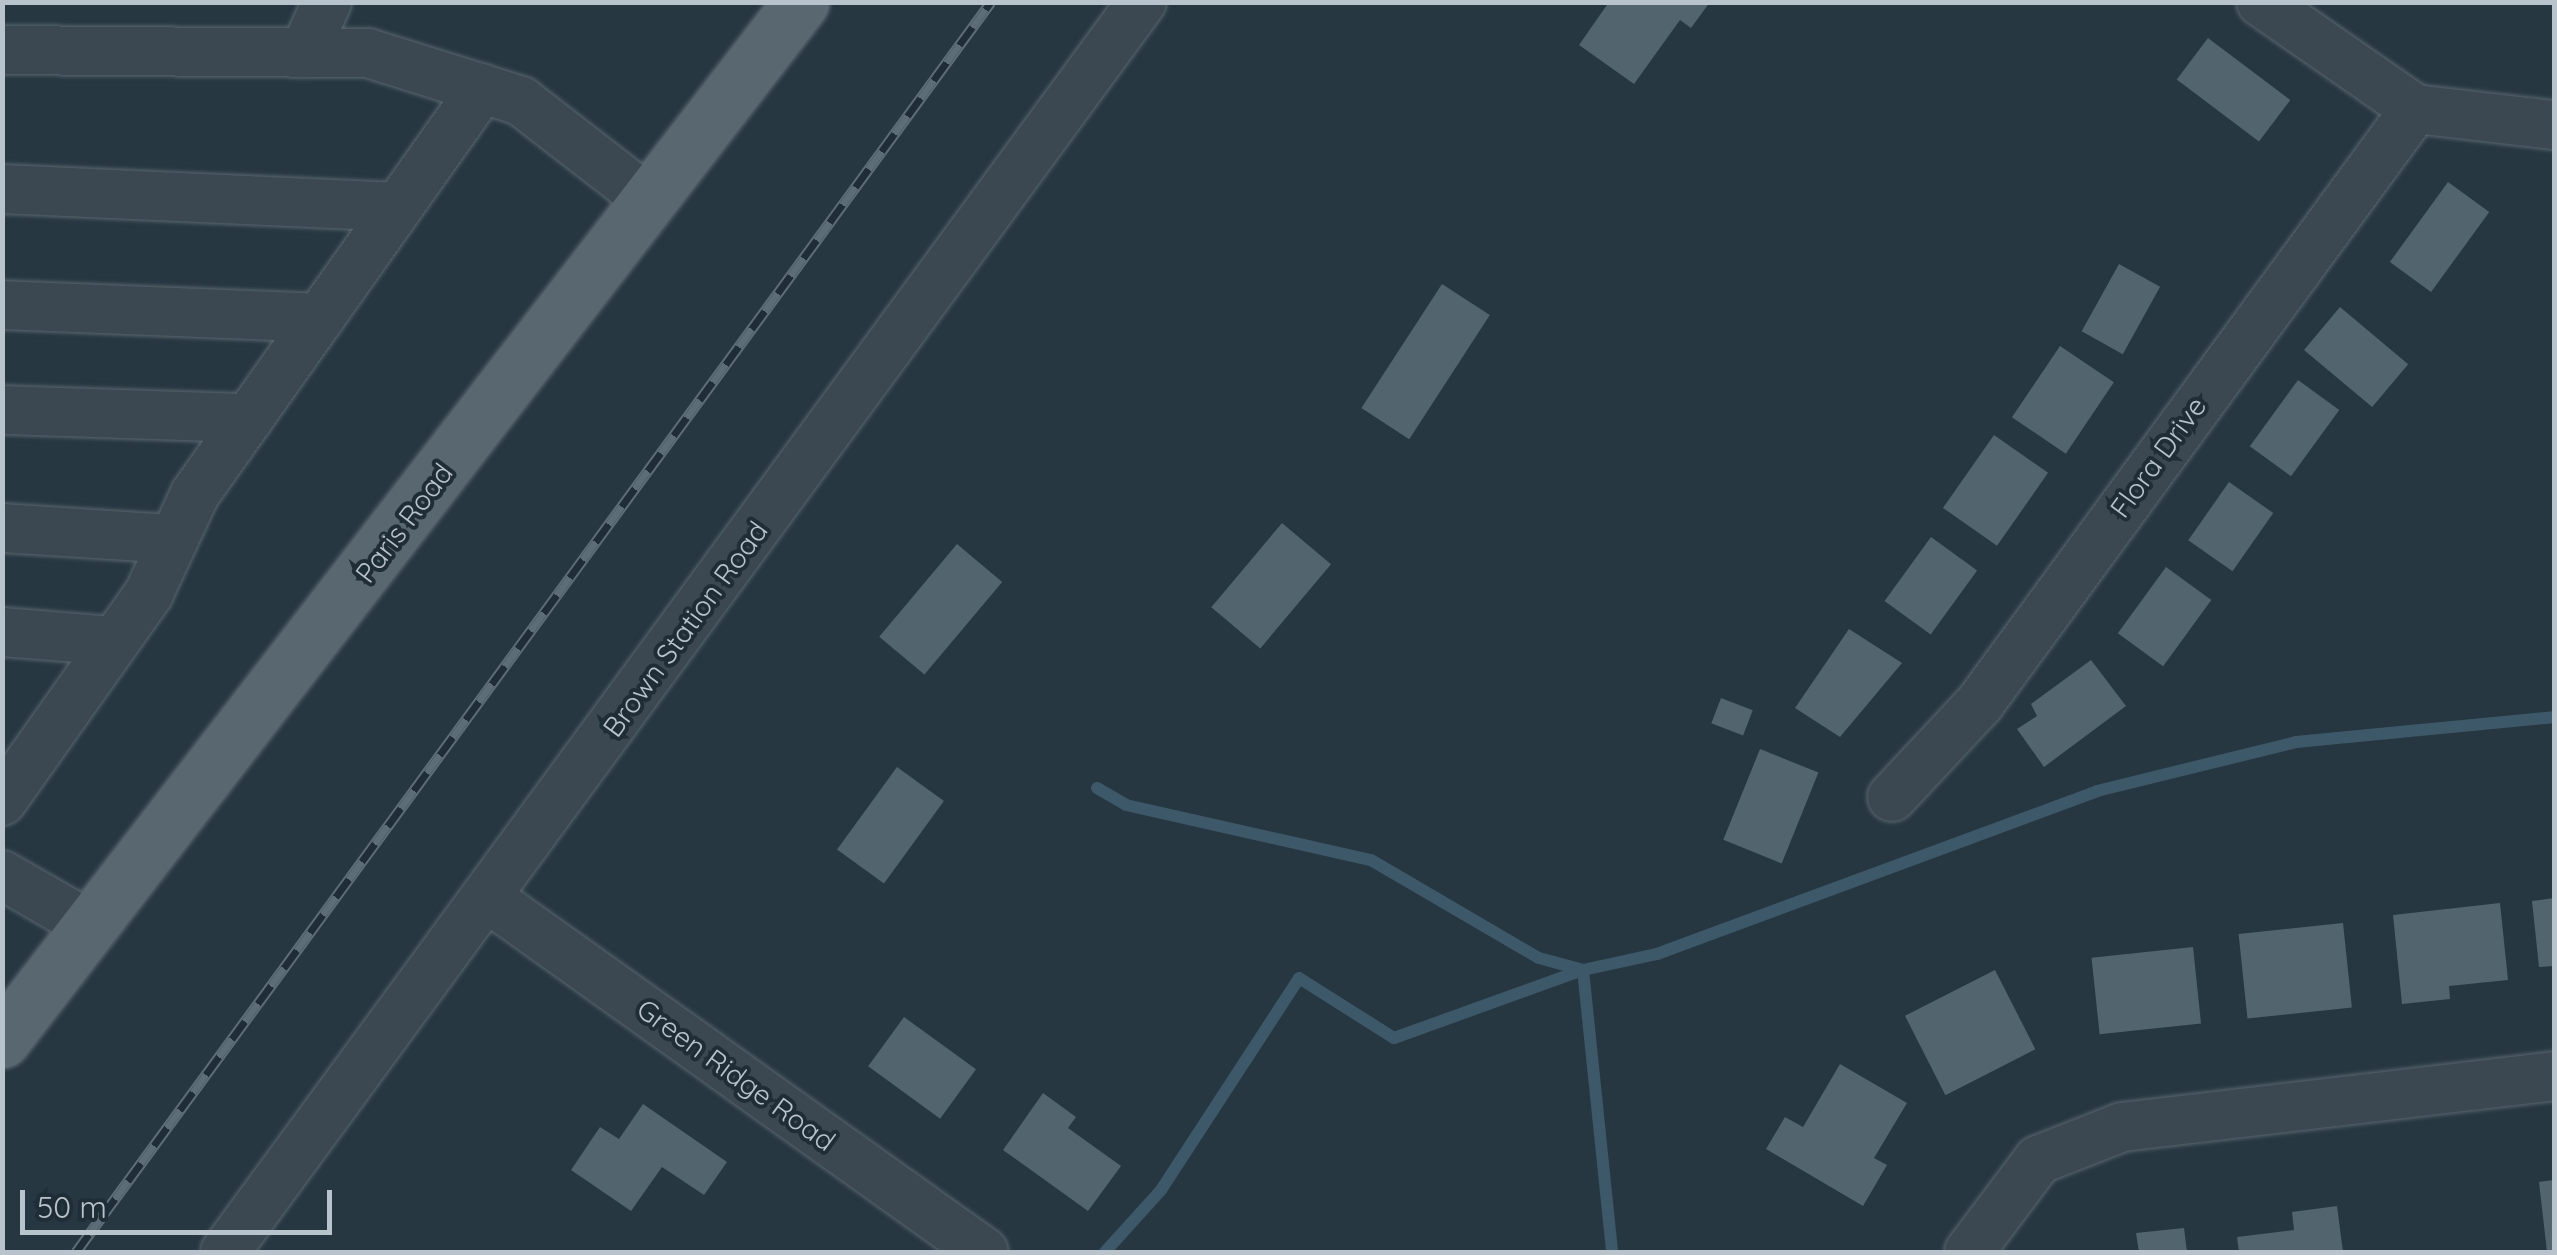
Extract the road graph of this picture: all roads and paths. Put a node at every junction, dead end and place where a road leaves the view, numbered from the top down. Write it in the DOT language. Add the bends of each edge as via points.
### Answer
graph roads {
  1 [pos="327,2"];
  2 [pos="801,2"];
  3 [pos="1142,2"];
  4 [pos="2262,2"];
  5 [pos="2310,18"];
  6 [pos="2,50"];
  7 [pos="304,53"];
  8 [pos="482,88"];
  9 [pos="2415,109"];
  10 [pos="2554,125"];
  11 [pos="2,188"];
  12 [pos="650,201"];
  13 [pos="398,207"];
  14 [pos="2,306"];
  15 [pos="320,318"];
  16 [pos="2,410"];
  17 [pos="249,418"];
  18 [pos="2,528"];
  19 [pos="174,539"];
  20 [pos="2,632"];
  21 [pos="115,641"];
  22 [pos="23,742"];
  23 [pos="1892,797"];
  24 [pos="2,801"];
  25 [pos="2,875"];
  26 [pos="488,898"];
  27 [pos="94,928"];
  28 [pos="2,1040"];
  29 [pos="2554,1076"];
  30 [pos="225,1252"];
  31 [pos="984,1252"];
  32 [pos="1969,1252"];
  1 -- 7 [label="street"];
  2 -- 12 [label="main road, Paris Road"];
  3 -- 26 [label="street, Brown Station Road"];
  4 -- 5 [label="street"];
  5 -- 9 [label="street"];
  6 -- 7 [label="street"];
  7 -- 8 [label="street" via="368,53"];
  8 -- 12 [label="street" via="521,100"];
  8 -- 13 [label="street"];
  9 -- 10 [label="street"];
  9 -- 23 [label="street, Flora Drive" via="1980,703"];
  11 -- 13 [label="street"];
  12 -- 27 [label="main road, Paris Road"];
  13 -- 15 [label="street"];
  14 -- 15 [label="street"];
  15 -- 17 [label="street"];
  16 -- 17 [label="street"];
  17 -- 19 [label="street"];
  18 -- 19 [label="street"];
  19 -- 21 [label="street"];
  20 -- 21 [label="street"];
  21 -- 22 [label="street"];
  22 -- 24 [label="street"];
  25 -- 27 [label="street"];
  26 -- 30 [label="street, Brown Station Road"];
  26 -- 31 [label="street, Green Ridge Road"];
  27 -- 28 [label="main road, Paris Road"];
  29 -- 32 [label="street" via="2122,1126 2038,1160"];
}
